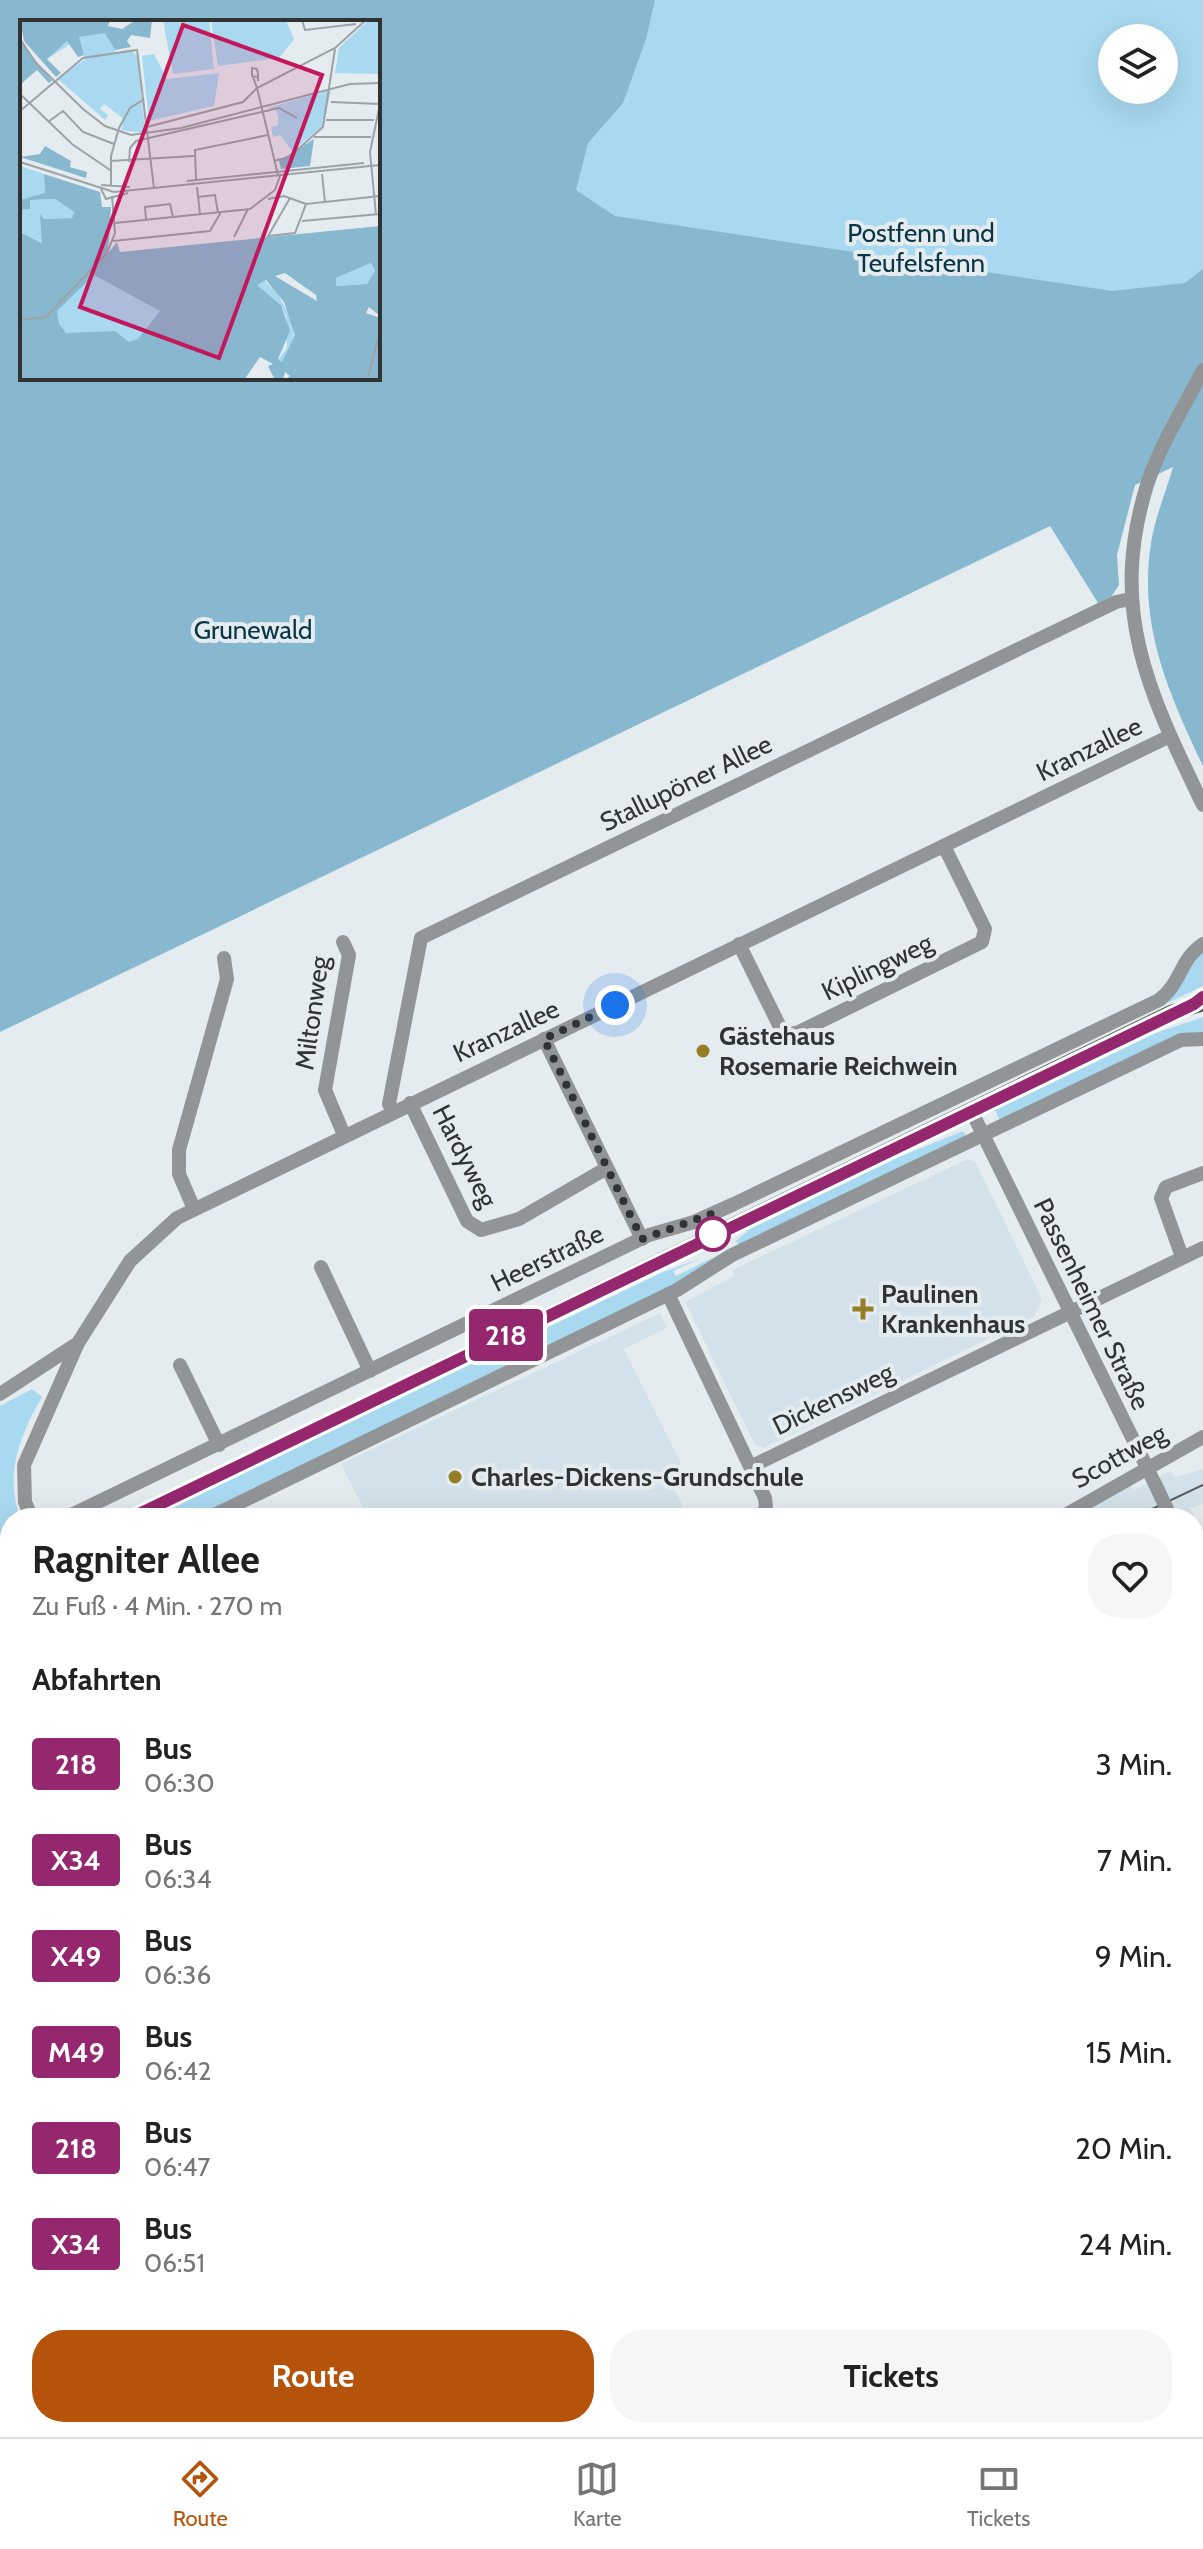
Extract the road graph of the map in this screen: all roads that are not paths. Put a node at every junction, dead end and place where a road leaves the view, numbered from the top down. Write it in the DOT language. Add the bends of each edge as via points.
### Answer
graph roads {
  1 [pos="1203,370"];
  2 [pos="1131,599"];
  3 [pos="1170,736"];
  4 [pos="1203,805"];
  5 [pos="944,846"];
  6 [pos="343,942"];
  7 [pos="739,944"];
  8 [pos="1203,944"];
  9 [pos="224,958"];
  10 [pos="1200,1001"];
  11 [pos="544,1039"];
  12 [pos="1203,1039"];
  13 [pos="410,1103"];
  14 [pos="971,1110"];
  15 [pos="393,1111"];
  16 [pos="344,1135"];
  17 [pos="983,1136"];
  18 [pos="607,1168"];
  19 [pos="1203,1173"];
  20 [pos="194,1209"];
  21 [pos="642,1239"];
  22 [pos="1203,1248"];
  23 [pos="1182,1257"];
  24 [pos="321,1267"];
  25 [pos="668,1294"];
  26 [pos="1069,1312"];
  27 [pos="78,1343"];
  28 [pos="180,1365"];
  29 [pos="370,1371"];
  30 [pos="34,1375"];
  31 [pos="56,1391"];
  32 [pos="0,1394"];
  33 [pos="1203,1437"];
  34 [pos="219,1445"];
  35 [pos="752,1466"];
  36 [pos="1150,1474"];
  37 [pos="28,1508"];
  38 [pos="86,1508"];
  39 [pos="152,1508"];
  40 [pos="229,1508"];
  41 [pos="766,1508"];
  42 [pos="1080,1508"];
  43 [pos="1166,1508"];
  1 -- 2 [label="street" via="1148,482 1132,544"];
  2 -- 3 [label="street" via="1145,672"];
  2 -- 15 [label="street, Stallupöner Allee" via="421,938 389,1104"];
  3 -- 4 [label="street"];
  3 -- 5 [label="street, Kranzallee"];
  5 -- 7 [label="street, Kranzallee"];
  5 -- 7 [label="street, Kiplingweg" via="985,929 982,942 799,1032 781,1029"];
  6 -- 16 [label="street, Miltonweg" via="349,955 325,1096"];
  7 -- 11 [label="street, Kranzallee"];
  8 -- 21 [label="street, Heerstraße" via="1189,954 1175,986 1159,1000 734,1204"];
  9 -- 20 [label="street" via="227,979 179,1150 179,1174"];
  10 -- 14 [label="main road, Heerstraße"];
  11 -- 13 [label="street, Kranzallee"];
  11 -- 18 [label="street"];
  12 -- 17 [label="street" via="1181,1040"];
  13 -- 15 [label="street, Kranzallee"];
  13 -- 18 [label="street, Hardyweg" via="467,1221 481,1230 519,1219"];
  14 -- 17 [label="street, Passenheimer Straße"];
  14 -- 39 [label="main road, Heerstraße"];
  15 -- 16 [label="street, Kranzallee"];
  16 -- 20 [label="street, Kranzallee"];
  17 -- 25 [label="street" via="732,1255"];
  17 -- 26 [label="street, Passenheimer Straße"];
  18 -- 21 [label="street"];
  19 -- 23 [label="street" via="1166,1187 1161,1198"];
  20 -- 27 [label="street, Kranzallee" via="160,1231 130,1261"];
  21 -- 29 [label="street, Heerstraße"];
  22 -- 23 [label="street, Dickensweg"];
  23 -- 26 [label="street, Dickensweg"];
  24 -- 29 [label="street"];
  25 -- 35 [label="street"];
  25 -- 40 [label="street"];
  26 -- 35 [label="street, Dickensweg"];
  26 -- 36 [label="street, Passenheimer Straße"];
  27 -- 30 [label="street"];
  27 -- 31 [label="street, Kranzallee"];
  28 -- 34 [label="street"];
  29 -- 34 [label="street, Heerstraße"];
  30 -- 31 [label="street"];
  30 -- 32 [label="street"];
  31 -- 37 [label="street, Kranzallee" via="24,1465"];
  33 -- 36 [label="street, Scottweg"];
  34 -- 38 [label="street, Heerstraße"];
  35 -- 41 [label="street, Dickensweg"];
  36 -- 42 [label="street, Scottweg"];
  36 -- 43 [label="street, Passenheimer Straße, bridge"];
}
